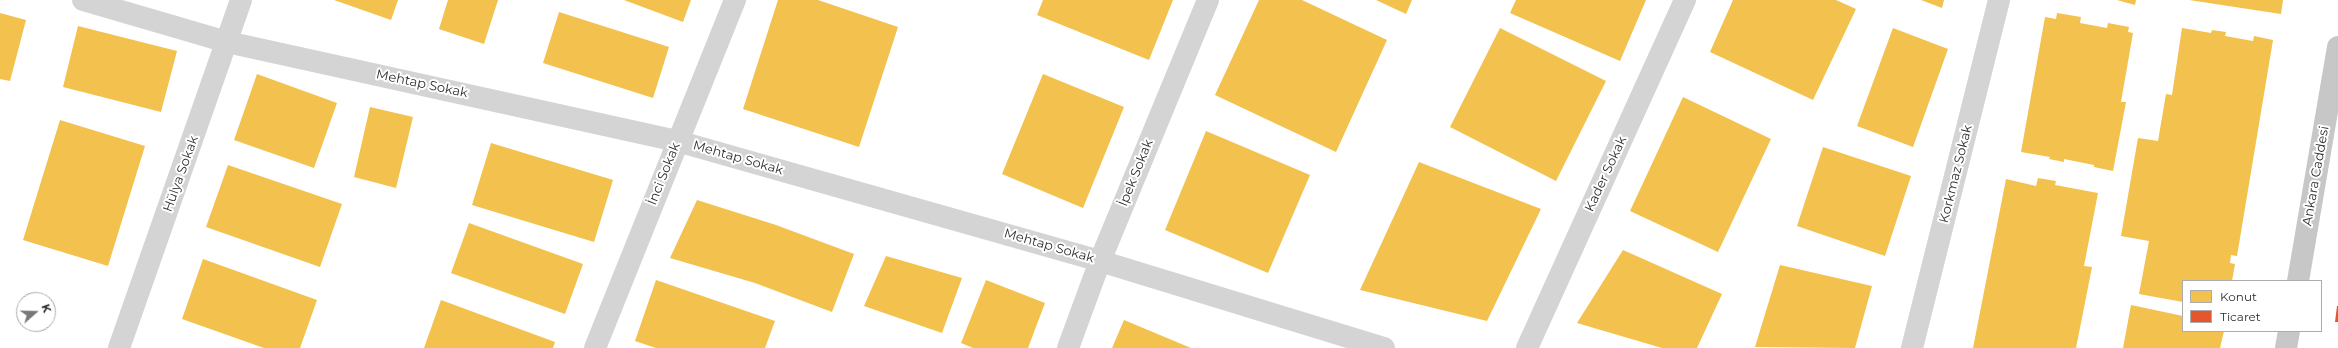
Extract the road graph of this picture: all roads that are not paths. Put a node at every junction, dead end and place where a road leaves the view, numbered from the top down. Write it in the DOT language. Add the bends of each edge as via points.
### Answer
graph roads {
  1 [pos="83,0"];
  2 [pos="241,0"];
  3 [pos="735,0"];
  4 [pos="1208,0"];
  5 [pos="1685,0"];
  6 [pos="1999,0"];
  7 [pos="228,42"];
  8 [pos="2338,47"];
  9 [pos="677,141"];
  10 [pos="1100,261"];
  11 [pos="2298,280"];
  12 [pos="2289,332"];
  13 [pos="119,348"];
  14 [pos="595,348"];
  15 [pos="1068,348"];
  16 [pos="1384,348"];
  17 [pos="1526,348"];
  18 [pos="1912,348"];
  19 [pos="2286,348"];
  1 -- 7 [label="street, Mehtap Sokak"];
  2 -- 7 [label="street, Hülya Sokak"];
  3 -- 9 [label="street, İnci Sokak"];
  4 -- 10 [label="street, İpek Sokak"];
  5 -- 17 [label="street, Kader Sokak"];
  6 -- 18 [label="street, Korkmaz Sokak"];
  7 -- 9 [label="street, Mehtap Sokak"];
  7 -- 13 [label="street, Hülya Sokak"];
  8 -- 11 [label="main road, Ankara Caddesi"];
  9 -- 10 [label="street, Mehtap Sokak"];
  9 -- 14 [label="street, İnci Sokak"];
  10 -- 15 [label="street, İpek Sokak"];
  10 -- 16 [label="street, Mehtap Sokak"];
  12 -- 19 [label="main road"];
}
